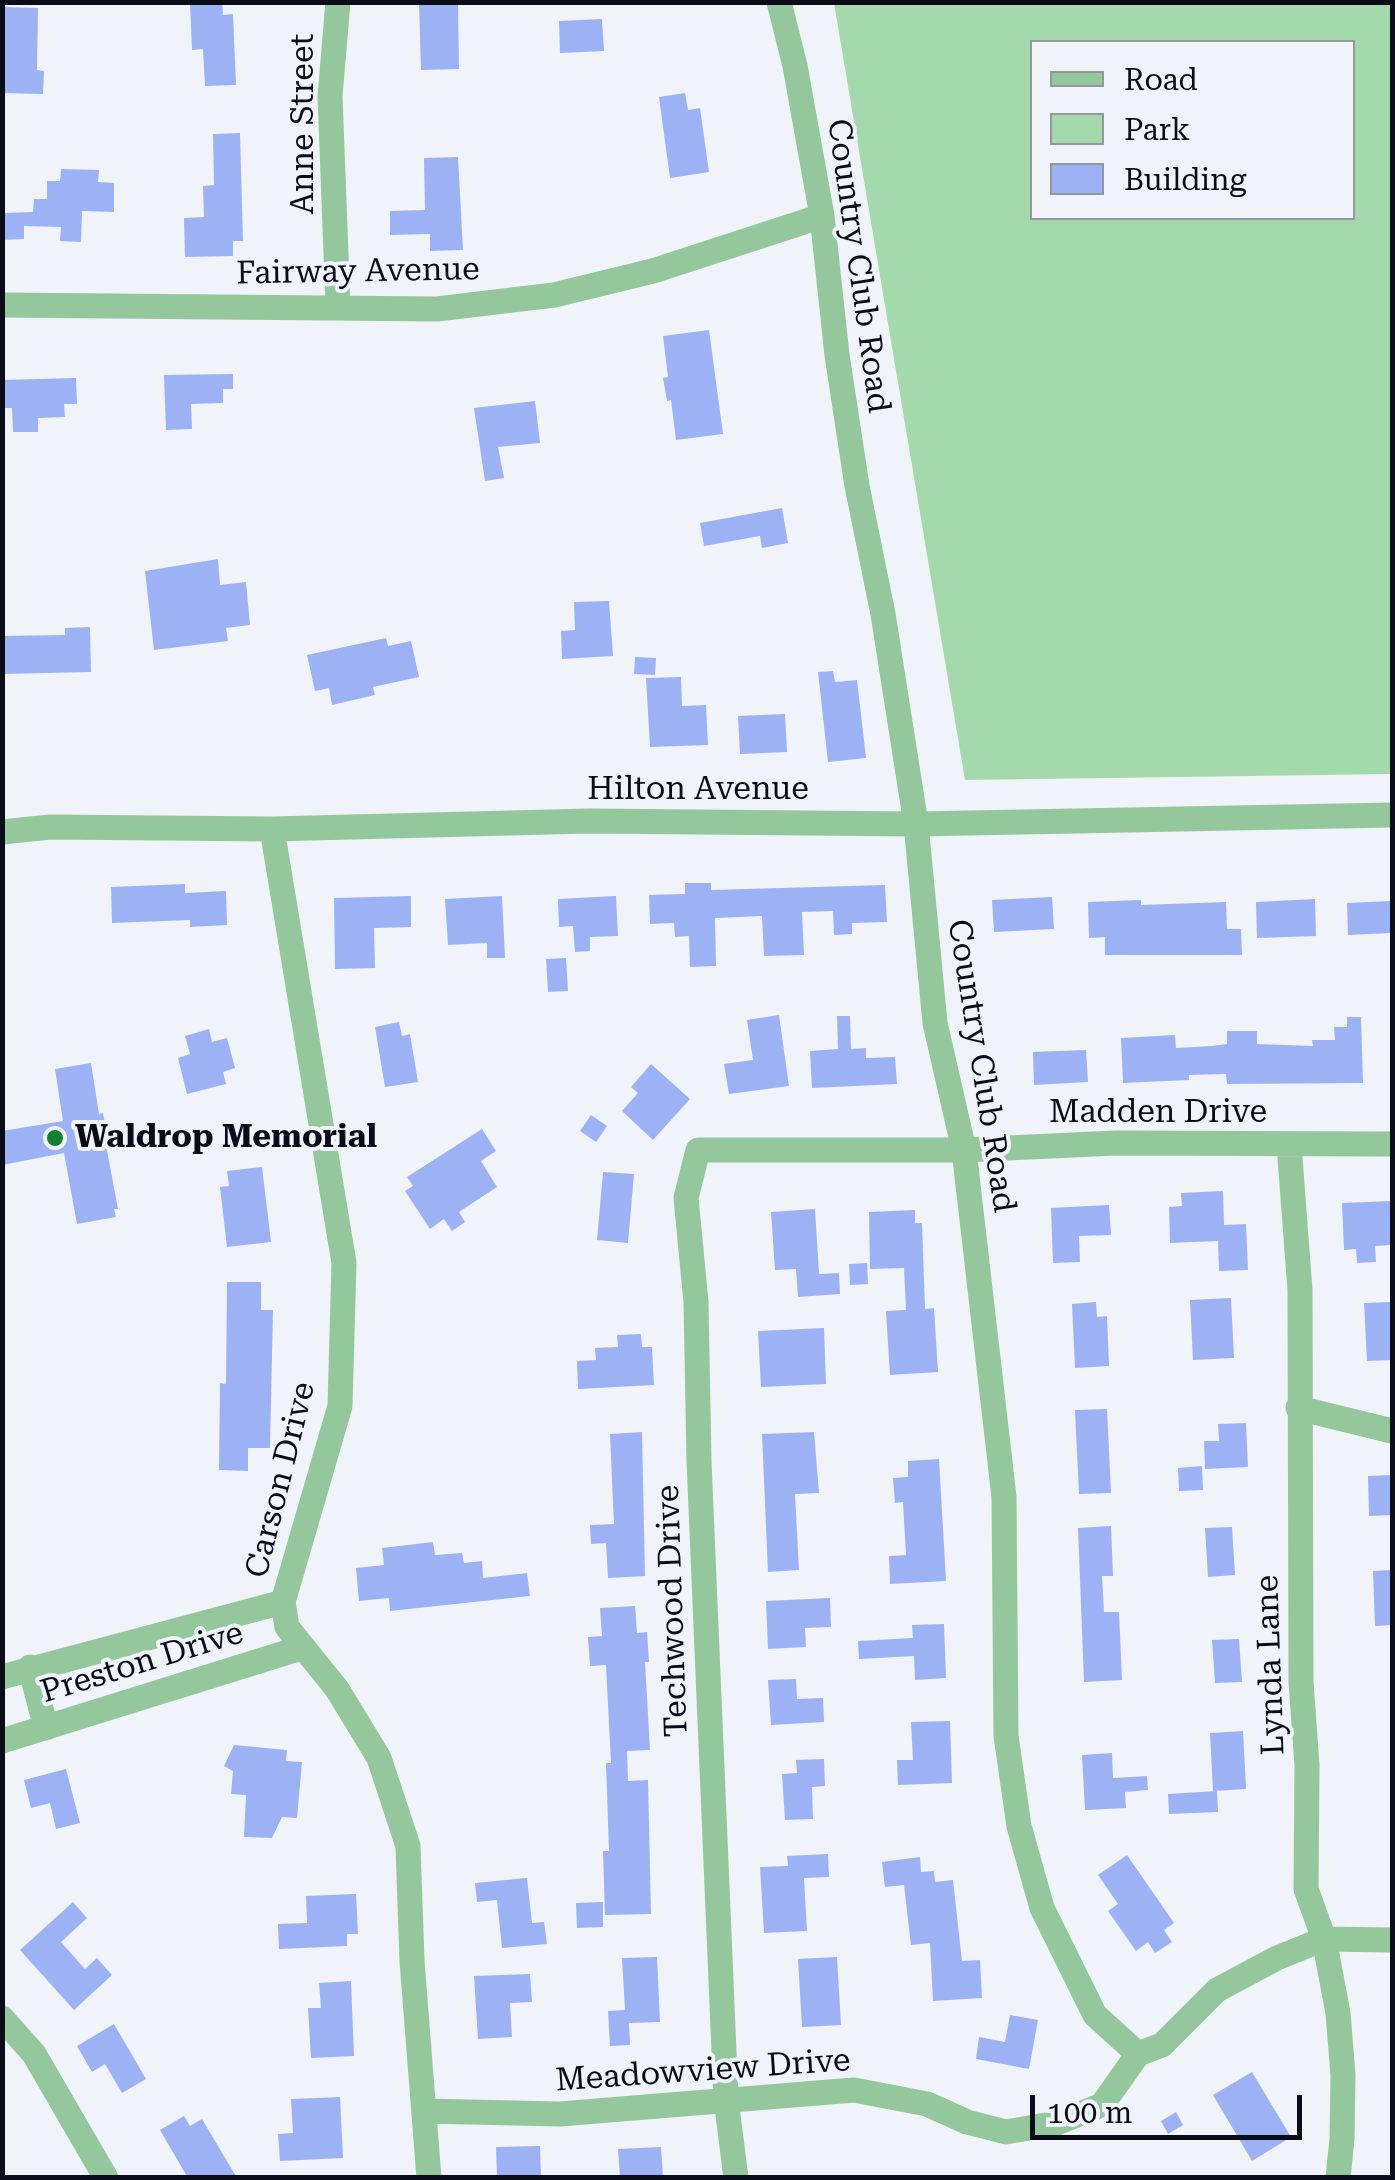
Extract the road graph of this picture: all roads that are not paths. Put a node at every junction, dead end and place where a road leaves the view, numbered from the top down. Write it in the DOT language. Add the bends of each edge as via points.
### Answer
graph roads {
  1 [pos="338,2"];
  2 [pos="779,2"];
  3 [pos="822,216"];
  4 [pos="2,305"];
  5 [pos="338,306"];
  6 [pos="1392,815"];
  7 [pos="916,824"];
  8 [pos="272,829"];
  9 [pos="2,832"];
  10 [pos="1392,1144"];
  11 [pos="1290,1145"];
  12 [pos="804,1150"];
  13 [pos="964,1150"];
  14 [pos="1298,1408"];
  15 [pos="1392,1431"];
  16 [pos="283,1602"];
  17 [pos="300,1648"];
  18 [pos="30,1667"];
  19 [pos="2,1677"];
  20 [pos="46,1728"];
  21 [pos="2,1741"];
  22 [pos="1324,1939"];
  23 [pos="1392,1940"];
  24 [pos="2,2018"];
  25 [pos="1138,2054"];
  26 [pos="726,2099"];
  27 [pos="424,2111"];
  28 [pos="106,2178"];
  29 [pos="428,2178"];
  30 [pos="736,2178"];
  31 [pos="1338,2178"];
  1 -- 5 [label="street, Anne Street" via="330,96"];
  2 -- 3 [label="street, Country Club Road"];
  3 -- 5 [label="street, Fairway Avenue" via="554,295 438,310"];
  3 -- 7 [label="street, Country Club Road" via="857,486"];
  4 -- 5 [label="street, Fairway Avenue"];
  6 -- 7 [label="street, Hilton Avenue"];
  7 -- 8 [label="street, Hilton Avenue" via="589,821"];
  7 -- 13 [label="street, Country Club Road" via="935,1022"];
  8 -- 9 [label="street, Hilton Avenue"];
  8 -- 16 [label="street, Carson Drive" via="344,1263 340,1406"];
  10 -- 11 [label="street, Madden Drive"];
  11 -- 13 [label="street, Madden Drive"];
  11 -- 14 [label="street, Lynda Lane" via="1300,1290"];
  12 -- 13 [label="street, Madden Drive"];
  12 -- 26 [label="street, Techwood Drive" via="698,1150 686,1198 696,1302"];
  13 -- 25 [label="street, Country Club Road" via="1004,1497 1006,1736 1019,1826 1042,1908 1096,2015"];
  14 -- 15 [label="street"];
  14 -- 22 [label="street, Lynda Lane" via="1306,1890"];
  16 -- 17 [label="street, Carson Drive" via="287,1628"];
  16 -- 18 [label="street, Preston Drive"];
  17 -- 20 [label="street, Preston Drive"];
  17 -- 27 [label="street, Carson Drive" via="337,1689 378,1758 408,1846"];
  18 -- 19 [label="street, Preston Drive"];
  18 -- 20 [label="street"];
  20 -- 21 [label="street, Preston Drive"];
  22 -- 23 [label="street, Meadowview Drive"];
  22 -- 25 [label="street, Meadowview Drive" via="1218,1990 1162,2045"];
  22 -- 31 [label="street, Lynda Lane" via="1343,2076"];
  24 -- 28 [label="street" via="34,2054"];
  25 -- 26 [label="street, Meadowview Drive" via="1102,2105 1058,2123 1006,2132 927,2104 854,2090"];
  26 -- 27 [label="street, Meadowview Drive" via="560,2114"];
  26 -- 30 [label="street, Techwood Drive"];
  27 -- 29 [label="street, Carson Drive"];
}
